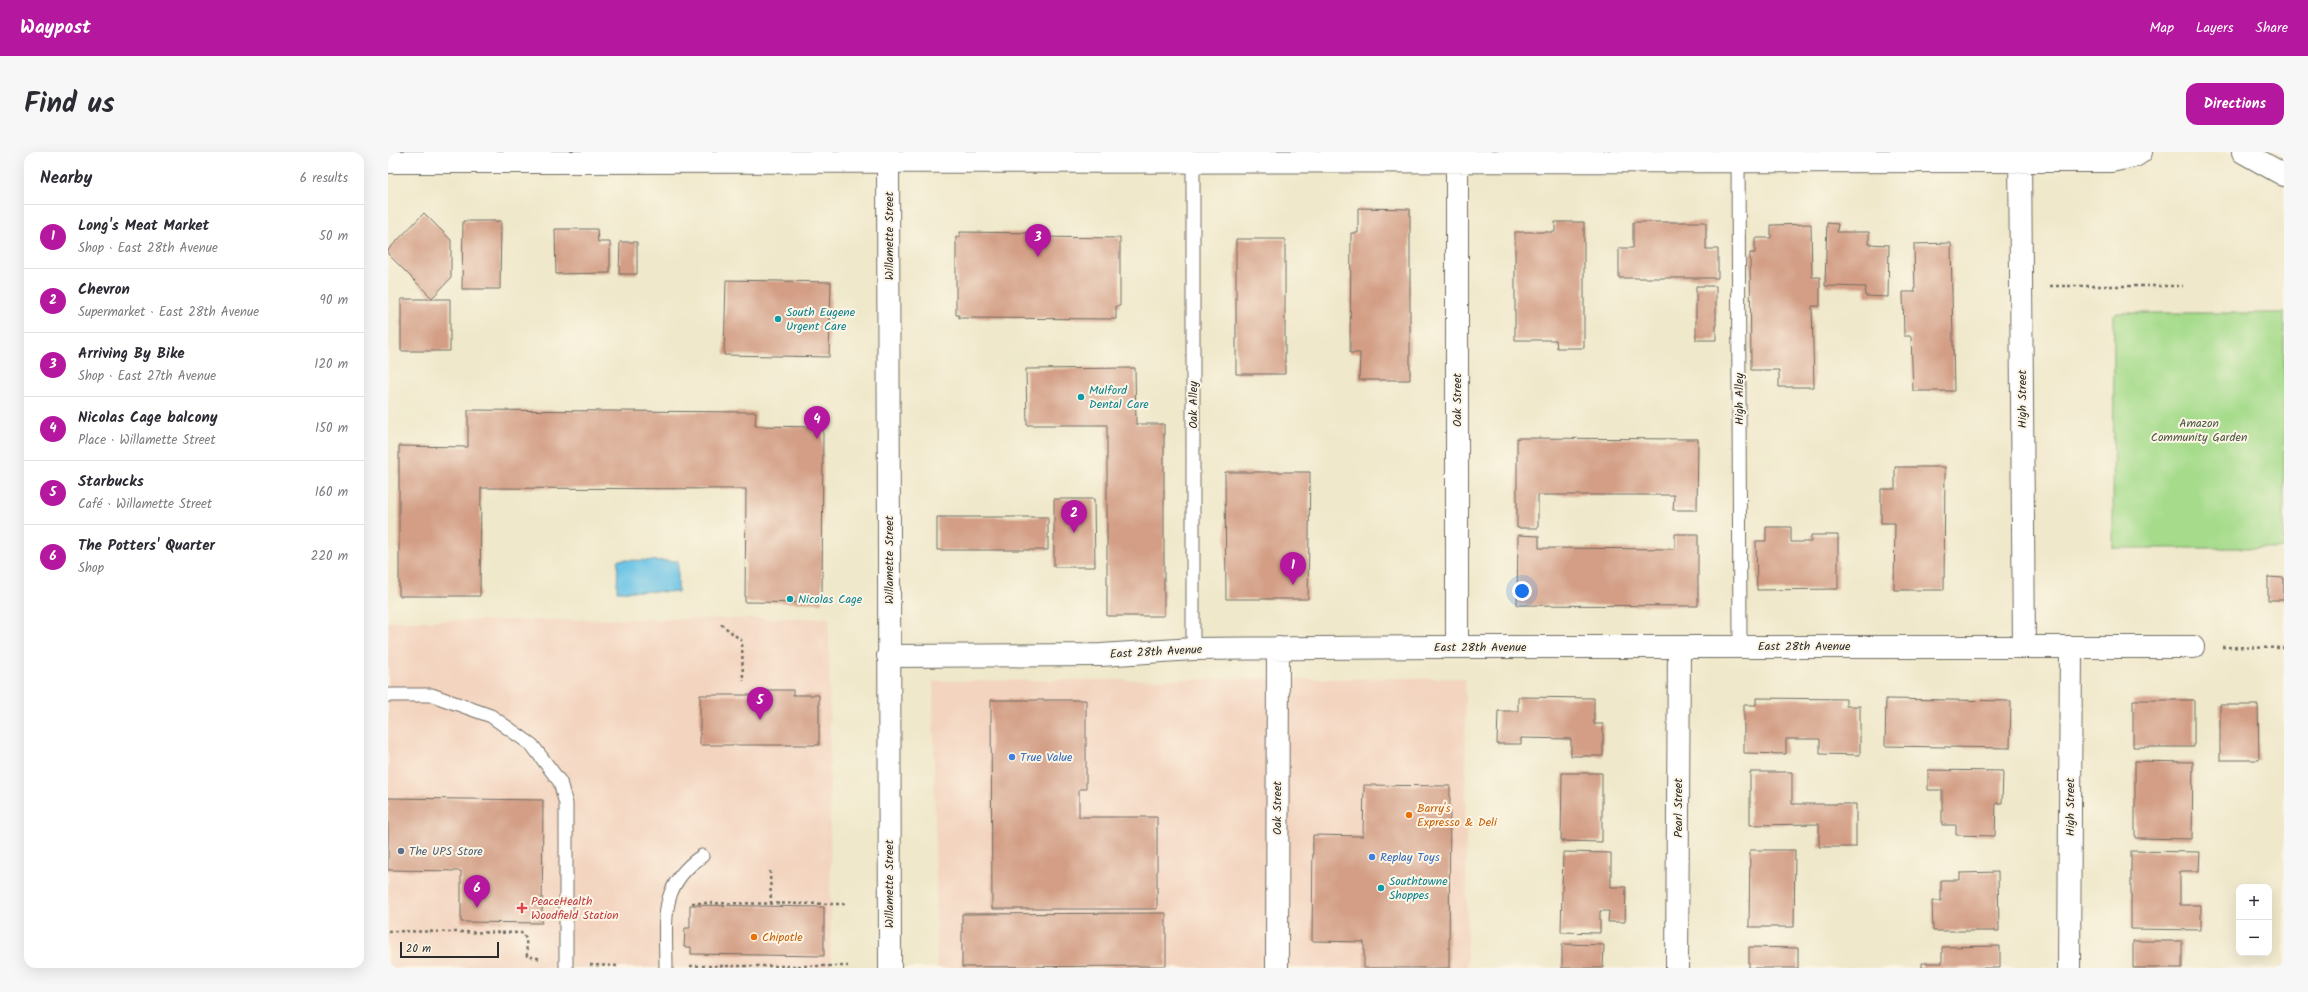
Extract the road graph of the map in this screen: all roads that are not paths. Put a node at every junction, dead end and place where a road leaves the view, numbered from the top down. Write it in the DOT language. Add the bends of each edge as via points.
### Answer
graph roads {
  1 [pos="2141,152"];
  2 [pos="2243,152"];
  3 [pos="1457,156"];
  4 [pos="1738,156"];
  5 [pos="1933,156"];
  6 [pos="2020,156"];
  7 [pos="611,157"];
  8 [pos="888,157"];
  9 [pos="1193,161"];
  10 [pos="388,162"];
  11 [pos="2284,175"];
  12 [pos="1740,646"];
  13 [pos="1457,647"];
  14 [pos="1679,647"];
  15 [pos="2024,647"];
  16 [pos="2071,647"];
  17 [pos="2193,647"];
  18 [pos="1278,648"];
  19 [pos="1193,649"];
  20 [pos="888,656"];
  21 [pos="388,695"];
  22 [pos="702,856"];
  23 [pos="566,968"];
  24 [pos="666,968"];
  25 [pos="890,968"];
  26 [pos="1277,968"];
  27 [pos="1677,968"];
  28 [pos="2069,968"];
  1 -- 6 [label="street" via="2135,156 2111,161"];
  2 -- 11 [label="street"];
  3 -- 4 [label="street"];
  3 -- 9 [label="street"];
  3 -- 13 [label="street, Oak Street"];
  4 -- 5 [label="street"];
  4 -- 12 [label="lane, High Alley"];
  5 -- 6 [label="street"];
  6 -- 15 [label="street, High Street"];
  7 -- 8 [label="street"];
  7 -- 10 [label="street"];
  8 -- 9 [label="street"];
  8 -- 20 [label="street, Willamette Street"];
  9 -- 19 [label="lane, Oak Alley"];
  12 -- 14 [label="street, East 28th Avenue"];
  12 -- 15 [label="street, East 28th Avenue"];
  13 -- 14 [label="street, East 28th Avenue"];
  13 -- 18 [label="street, East 28th Avenue"];
  14 -- 27 [label="street, Pearl Street"];
  15 -- 16 [label="street, East 28th Avenue"];
  16 -- 17 [label="street, East 28th Avenue"];
  16 -- 28 [label="street, High Street"];
  18 -- 19 [label="street, East 28th Avenue"];
  18 -- 26 [label="street, Oak Street"];
  19 -- 20 [label="street, East 28th Avenue" via="1101,655"];
  20 -- 25 [label="street, Willamette Street"];
  21 -- 23 [label="lane" via="432,695 491,716 532,745 560,782 566,804"];
  22 -- 24 [label="lane" via="686,867 675,881 670,893 666,920"];
}
